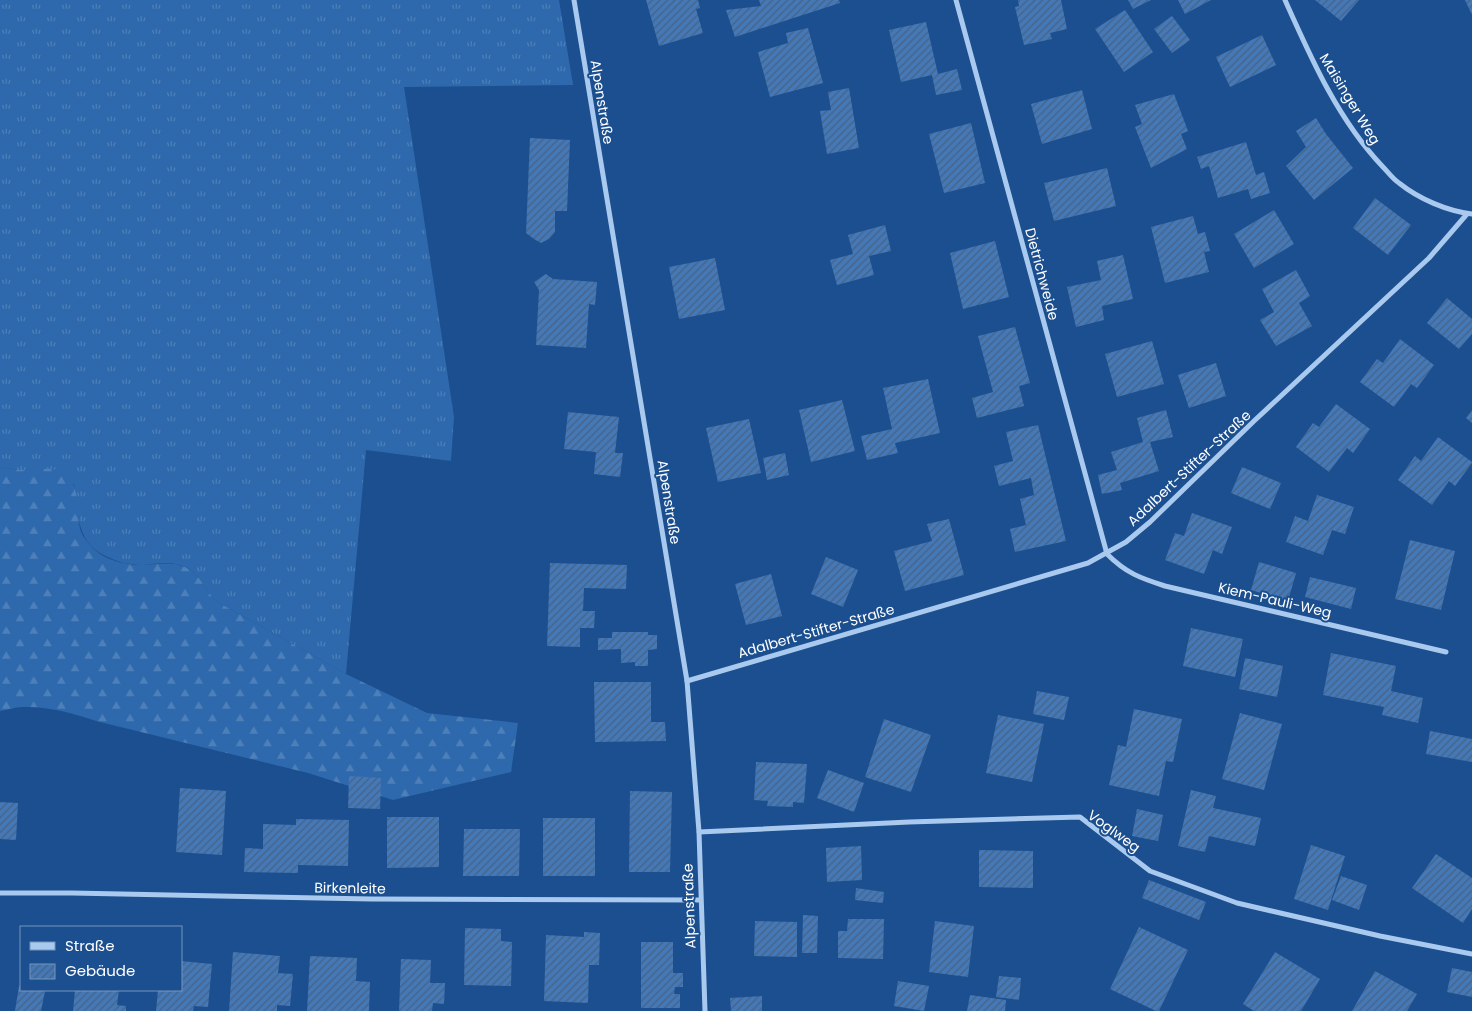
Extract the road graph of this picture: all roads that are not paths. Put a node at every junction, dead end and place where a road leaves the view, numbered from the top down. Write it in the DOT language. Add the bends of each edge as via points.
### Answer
graph roads {
  1 [pos="574,0"];
  2 [pos="956,0"];
  3 [pos="1285,0"];
  4 [pos="1469,214"];
  5 [pos="1107,554"];
  6 [pos="1446,652"];
  7 [pos="687,681"];
  8 [pos="699,832"];
  9 [pos="0,893"];
  10 [pos="700,900"];
  11 [pos="1472,954"];
  12 [pos="705,1011"];
  1 -- 7 [label="street, Alpenstraße"];
  2 -- 5 [label="street, Dietrichweide"];
  3 -- 4 [label="street, Maisinger Weg" via="1312,58 1367,151 1398,183 1438,205"];
  4 -- 5 [label="street, Adalbert-Stifter-Straße" via="1429,258 1150,522"];
  5 -- 6 [label="street, Kiem-Pauli-Weg" via="1118,566 1137,577 1165,586"];
  5 -- 7 [label="street, Adalbert-Stifter-Straße" via="1088,563"];
  7 -- 8 [label="street, Alpenstraße"];
  8 -- 10 [label="street, Alpenstraße"];
  8 -- 11 [label="street, Voglweg" via="1080,818 1150,871 1237,903"];
  9 -- 10 [label="street, Birkenleite" via="371,900"];
  10 -- 12 [label="street, Alpenstraße"];
}
